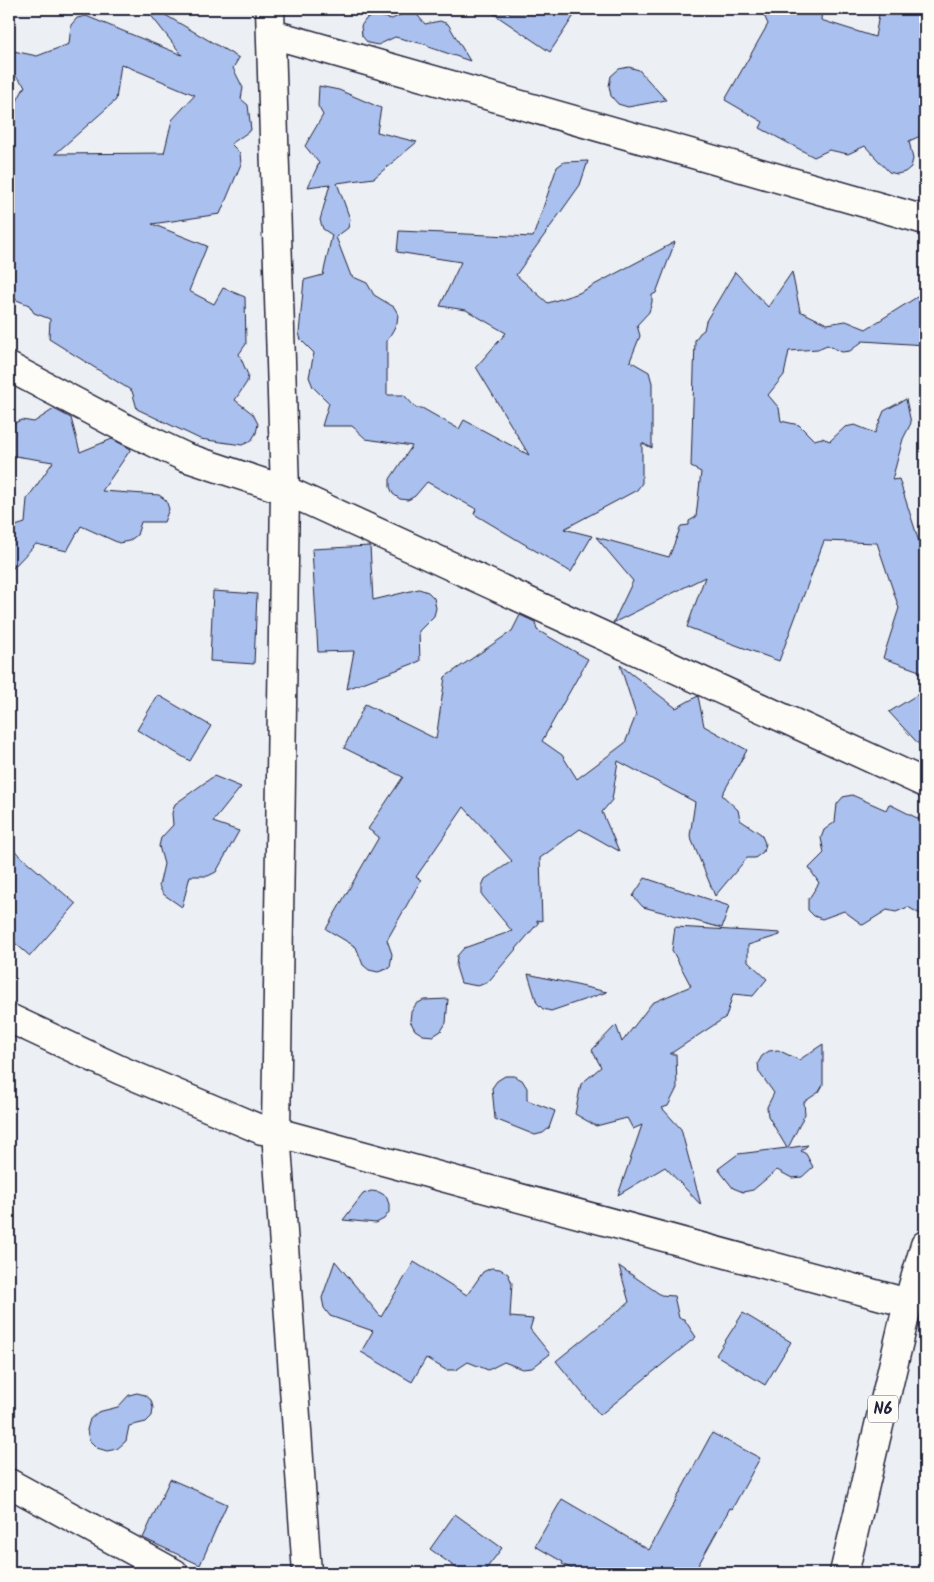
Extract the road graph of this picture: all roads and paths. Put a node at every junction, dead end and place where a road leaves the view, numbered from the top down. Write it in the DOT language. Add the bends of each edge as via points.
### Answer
graph roads {
  1 [pos="271,21"];
  2 [pos="925,220"];
  3 [pos="9,367"];
  4 [pos="285,490"];
  5 [pos="925,783"];
  6 [pos="9,1018"];
  7 [pos="276,1132"];
  8 [pos="925,1245"];
  9 [pos="908,1303"];
  10 [pos="9,1483"];
  11 [pos="174,1573"];
  12 [pos="307,1573"];
  13 [pos="844,1573"];
  1 -- 2 [label="main road"];
  1 -- 4 [label="main road"];
  3 -- 4 [label="main road" via="185,457"];
  4 -- 5 [label="main road"];
  4 -- 7 [label="main road"];
  6 -- 7 [label="main road" via="120,1070 262,1130"];
  7 -- 9 [label="main road"];
  7 -- 12 [label="main road"];
  8 -- 9 [label="main road, N6"];
  9 -- 13 [label="main road, N6"];
  10 -- 11 [label="main road"];
}
